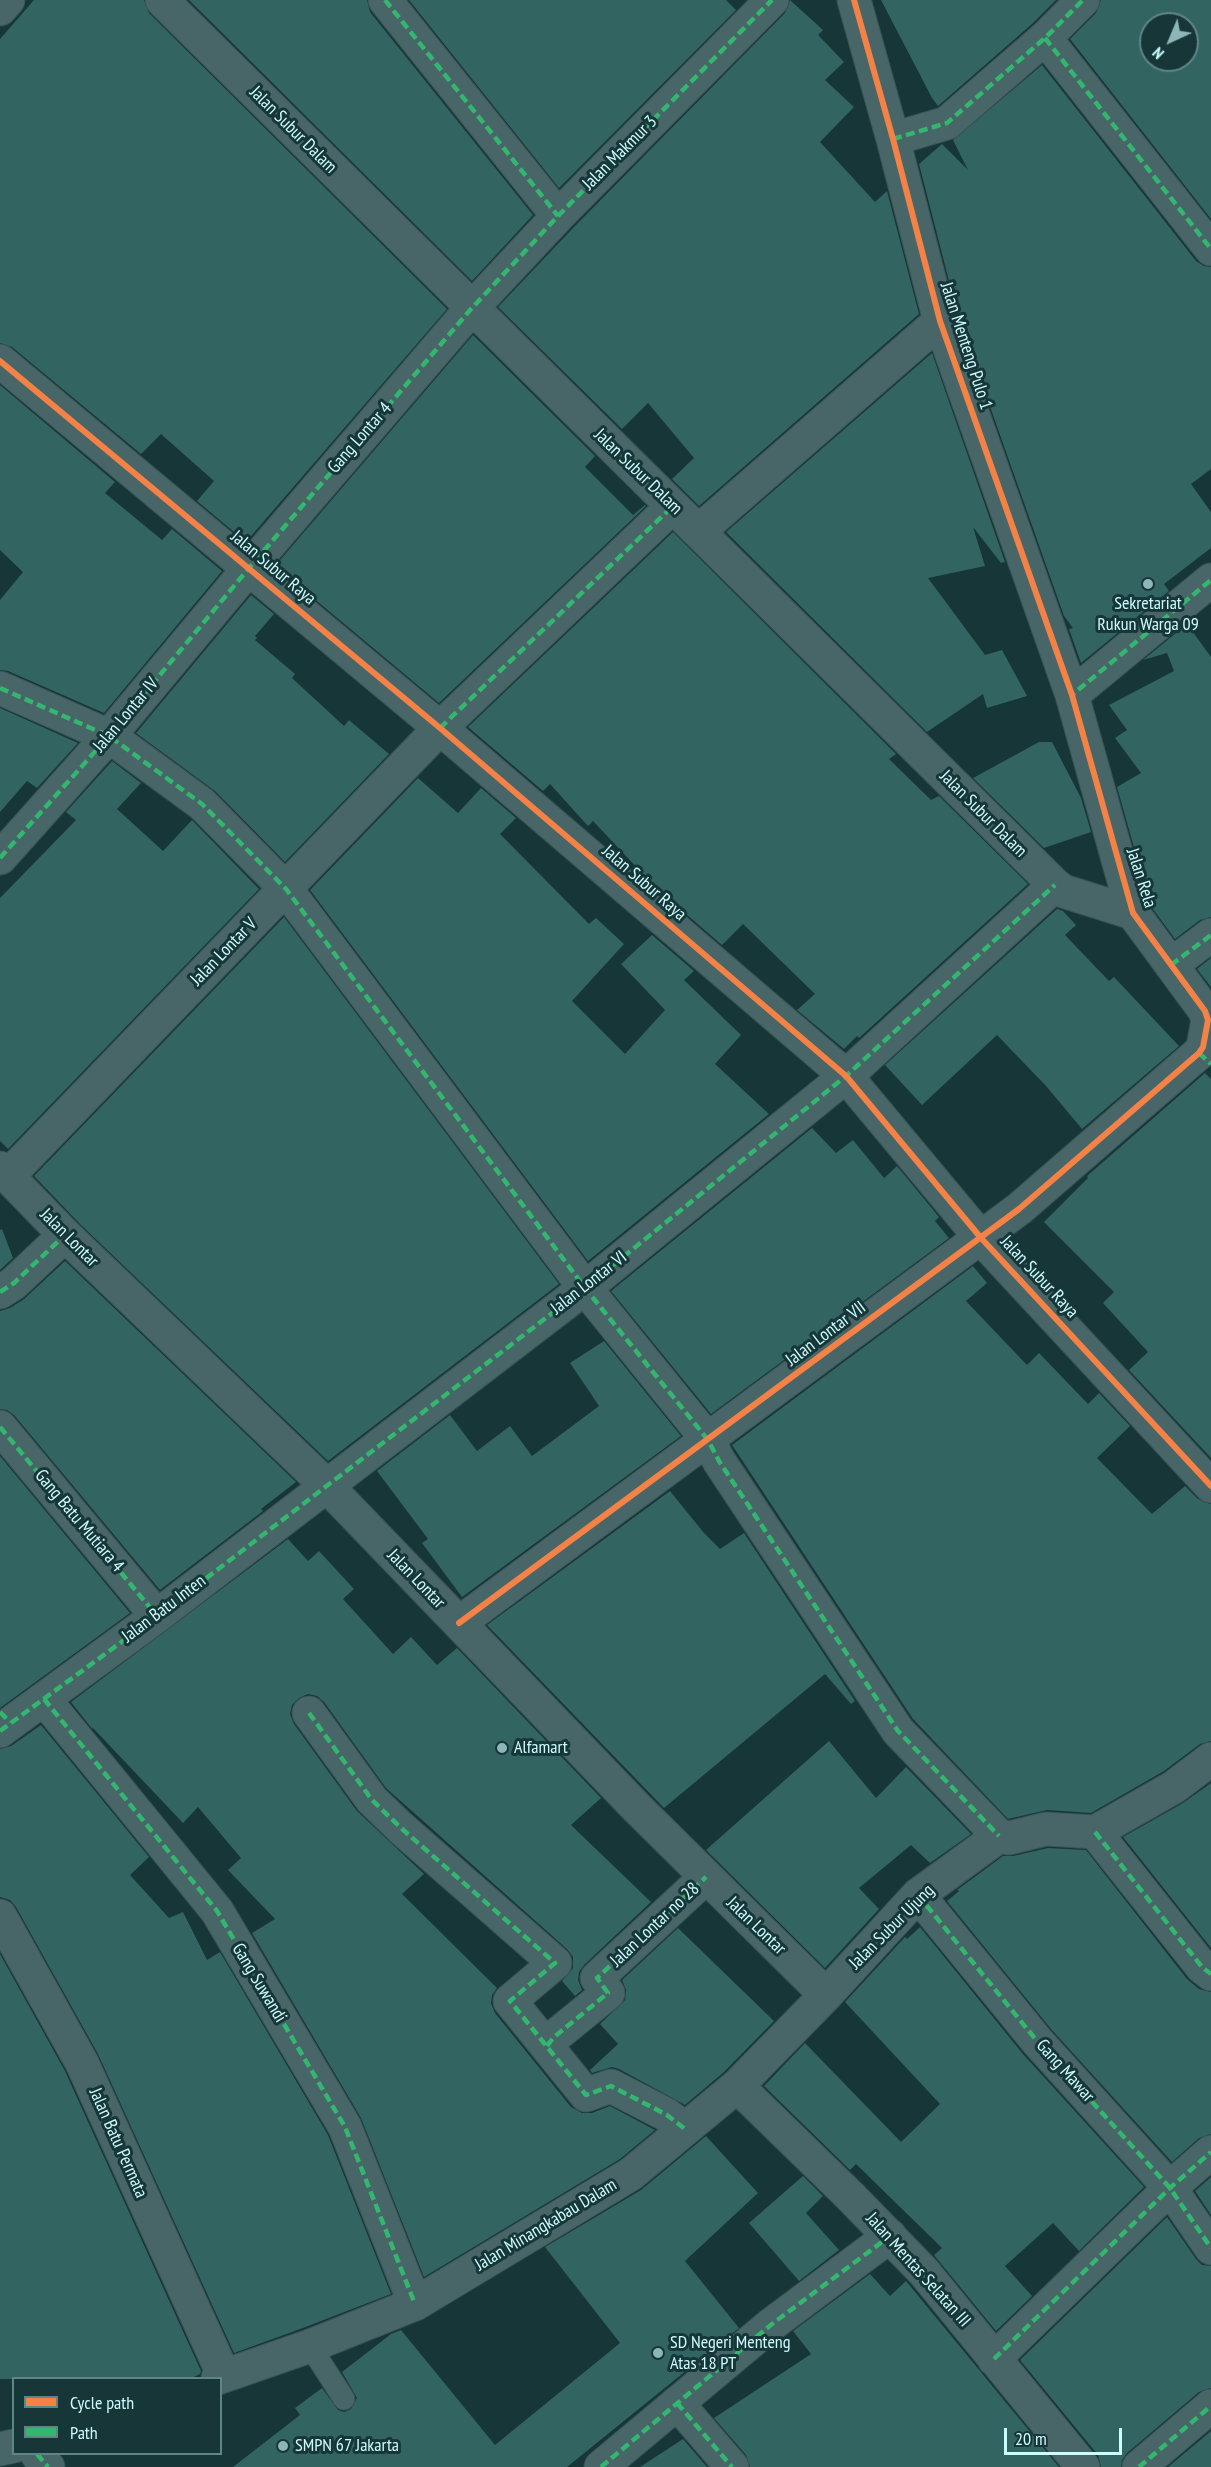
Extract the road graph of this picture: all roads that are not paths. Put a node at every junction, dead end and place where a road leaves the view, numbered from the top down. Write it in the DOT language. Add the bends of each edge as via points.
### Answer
graph roads {
  1 [pos="8,0"];
  2 [pos="162,0"];
  3 [pos="385,0"];
  4 [pos="772,0"];
  5 [pos="854,0"];
  6 [pos="1083,0"];
  7 [pos="0,9"];
  8 [pos="1045,38"];
  9 [pos="893,139"];
  10 [pos="558,216"];
  11 [pos="1211,249"];
  12 [pos="471,309"];
  13 [pos="940,321"];
  14 [pos="0,361"];
  15 [pos="672,507"];
  16 [pos="699,531"];
  17 [pos="249,568"];
  18 [pos="1211,580"];
  19 [pos="0,688"];
  20 [pos="1072,695"];
  21 [pos="440,728"];
  22 [pos="109,736"];
  23 [pos="0,858"];
  24 [pos="286,888"];
  25 [pos="1069,892"];
  26 [pos="1133,913"];
  27 [pos="1211,934"];
  28 [pos="1171,965"];
  29 [pos="1205,1046"];
  30 [pos="846,1076"];
  31 [pos="4,1172"];
  32 [pos="65,1235"];
  33 [pos="981,1238"];
  34 [pos="585,1288"];
  35 [pos="0,1292"];
  36 [pos="0,1427"];
  37 [pos="708,1440"];
  38 [pos="326,1485"];
  39 [pos="1211,1486"];
  40 [pos="157,1616"];
  41 [pos="459,1623"];
  42 [pos="44,1699"];
  43 [pos="309,1713"];
  44 [pos="3,1722"];
  45 [pos="1211,1759"];
  46 [pos="1095,1832"];
  47 [pos="999,1836"];
  48 [pos="706,1877"];
  49 [pos="918,1895"];
  50 [pos="0,1916"];
  51 [pos="1211,1974"];
  52 [pos="826,1995"];
  53 [pos="547,2046"];
  54 [pos="737,2086"];
  55 [pos="685,2129"];
  56 [pos="1211,2152"];
  57 [pos="1170,2188"];
  58 [pos="890,2236"];
  59 [pos="1211,2248"];
  60 [pos="415,2304"];
  61 [pos="310,2346"];
  62 [pos="994,2358"];
  63 [pos="221,2377"];
  64 [pos="344,2399"];
  65 [pos="677,2403"];
  66 [pos="1211,2406"];
  67 [pos="38,2455"];
  68 [pos="48,2467"];
  69 [pos="601,2467"];
  70 [pos="732,2467"];
  71 [pos="1083,2467"];
  72 [pos="1139,2467"];
  1 -- 7 [label="street"];
  2 -- 12 [label="street, Jalan Subur Dalam"];
  3 -- 10 [label="street"];
  4 -- 10 [label="street, Jalan Makmur 3"];
  5 -- 9 [label="street, Jalan Menteng Pulo 1"];
  6 -- 8 [label="street"];
  8 -- 9 [label="street" via="947,123"];
  8 -- 11 [label="street"];
  9 -- 13 [label="street, Jalan Menteng Pulo 1"];
  10 -- 12 [label="street, Jalan Makmur 3"];
  12 -- 15 [label="street, Jalan Subur Dalam"];
  12 -- 17 [label="street, Gang Lontar 4"];
  13 -- 16 [label="street, Jalan Menteng Pulo 1"];
  13 -- 20 [label="street, Jalan Menteng Pulo 1"];
  14 -- 17 [label="street, Jalan Subur Raya"];
  15 -- 16 [label="street, Jalan Subur Dalam"];
  15 -- 21 [label="street, Jalan Lontar V"];
  16 -- 25 [label="street, Jalan Subur Dalam"];
  17 -- 21 [label="street, Jalan Subur Raya"];
  17 -- 22 [label="street, Jalan Lontar IV"];
  18 -- 20 [label="street"];
  19 -- 22 [label="street"];
  20 -- 26 [label="street, Jalan Rela"];
  21 -- 24 [label="street, Jalan Lontar V"];
  21 -- 30 [label="street, Jalan Subur Raya"];
  22 -- 23 [label="street, Jalan Lontar IV"];
  22 -- 24 [label="street" via="201,804"];
  24 -- 31 [label="street, Jalan Lontar V"];
  24 -- 34 [label="street"];
  25 -- 26 [label="street, Jalan Subur Dalam"];
  25 -- 30 [label="street, Jalan Lontar VI"];
  26 -- 28 [label="street, Jalan Rela"];
  27 -- 28 [label="street"];
  28 -- 29 [label="street, Jalan Rela" via="1205,1011"];
  29 -- 33 [label="street, Jalan Lontar VII"];
  30 -- 33 [label="street, Jalan Subur Raya"];
  30 -- 34 [label="street, Jalan Lontar VI"];
  31 -- 32 [label="street, Jalan Lontar"];
  32 -- 35 [label="street"];
  32 -- 38 [label="street, Jalan Lontar"];
  33 -- 37 [label="street, Jalan Lontar VII"];
  33 -- 39 [label="street, Jalan Subur Raya"];
  34 -- 37 [label="street"];
  34 -- 38 [label="street, Jalan Lontar VI"];
  36 -- 40 [label="street, Gang Batu Mutiara 4"];
  37 -- 41 [label="street, Jalan Lontar VII"];
  37 -- 47 [label="street" via="898,1731"];
  38 -- 40 [label="street, Jalan Batu Inten"];
  38 -- 41 [label="street, Jalan Lontar"];
  40 -- 42 [label="street, Jalan Batu Inten"];
  41 -- 48 [label="street, Jalan Lontar"];
  42 -- 44 [label="street, Jalan Batu Inten"];
  42 -- 60 [label="street, Gang Suwandi" via="217,1911 345,2127"];
  43 -- 53 [label="street" via="372,1800 555,1963 510,2001"];
  45 -- 46 [label="street" via="1174,1787"];
  46 -- 47 [label="street, Jalan Subur Ujung" via="1046,1829 1009,1838"];
  46 -- 51 [label="street"];
  47 -- 49 [label="street, Jalan Subur Ujung"];
  48 -- 52 [label="street, Jalan Lontar"];
  48 -- 53 [label="street, Jalan Lontar no 28" via="597,1978 608,1994"];
  49 -- 52 [label="street, Jalan Subur Ujung"];
  49 -- 57 [label="street, Gang Mawar" via="1038,2041"];
  50 -- 63 [label="street, Jalan Batu Permata" via="81,2063"];
  52 -- 54 [label="street, Jalan Minangkabau Dalam"];
  53 -- 55 [label="street" via="586,2095 611,2086 667,2115"];
  54 -- 55 [label="street, Jalan Minangkabau Dalam"];
  54 -- 58 [label="street, Jalan Mentas Selatan III"];
  55 -- 60 [label="street, Jalan Minangkabau Dalam" via="631,2174"];
  56 -- 57 [label="street"];
  57 -- 59 [label="street, Gang Mawar"];
  57 -- 62 [label="street"];
  58 -- 62 [label="street, Jalan Mentas Selatan III"];
  58 -- 65 [label="street" via="772,2324"];
  60 -- 61 [label="street, Jalan Minangkabau Dalam"];
  61 -- 63 [label="street, Jalan Minangkabau Dalam"];
  61 -- 64 [label="lane"];
  62 -- 71 [label="street, Jalan Mentas Selatan III"];
  65 -- 69 [label="street"];
  65 -- 70 [label="street"];
  66 -- 72 [label="street"];
  67 -- 68 [label="street"];
}
